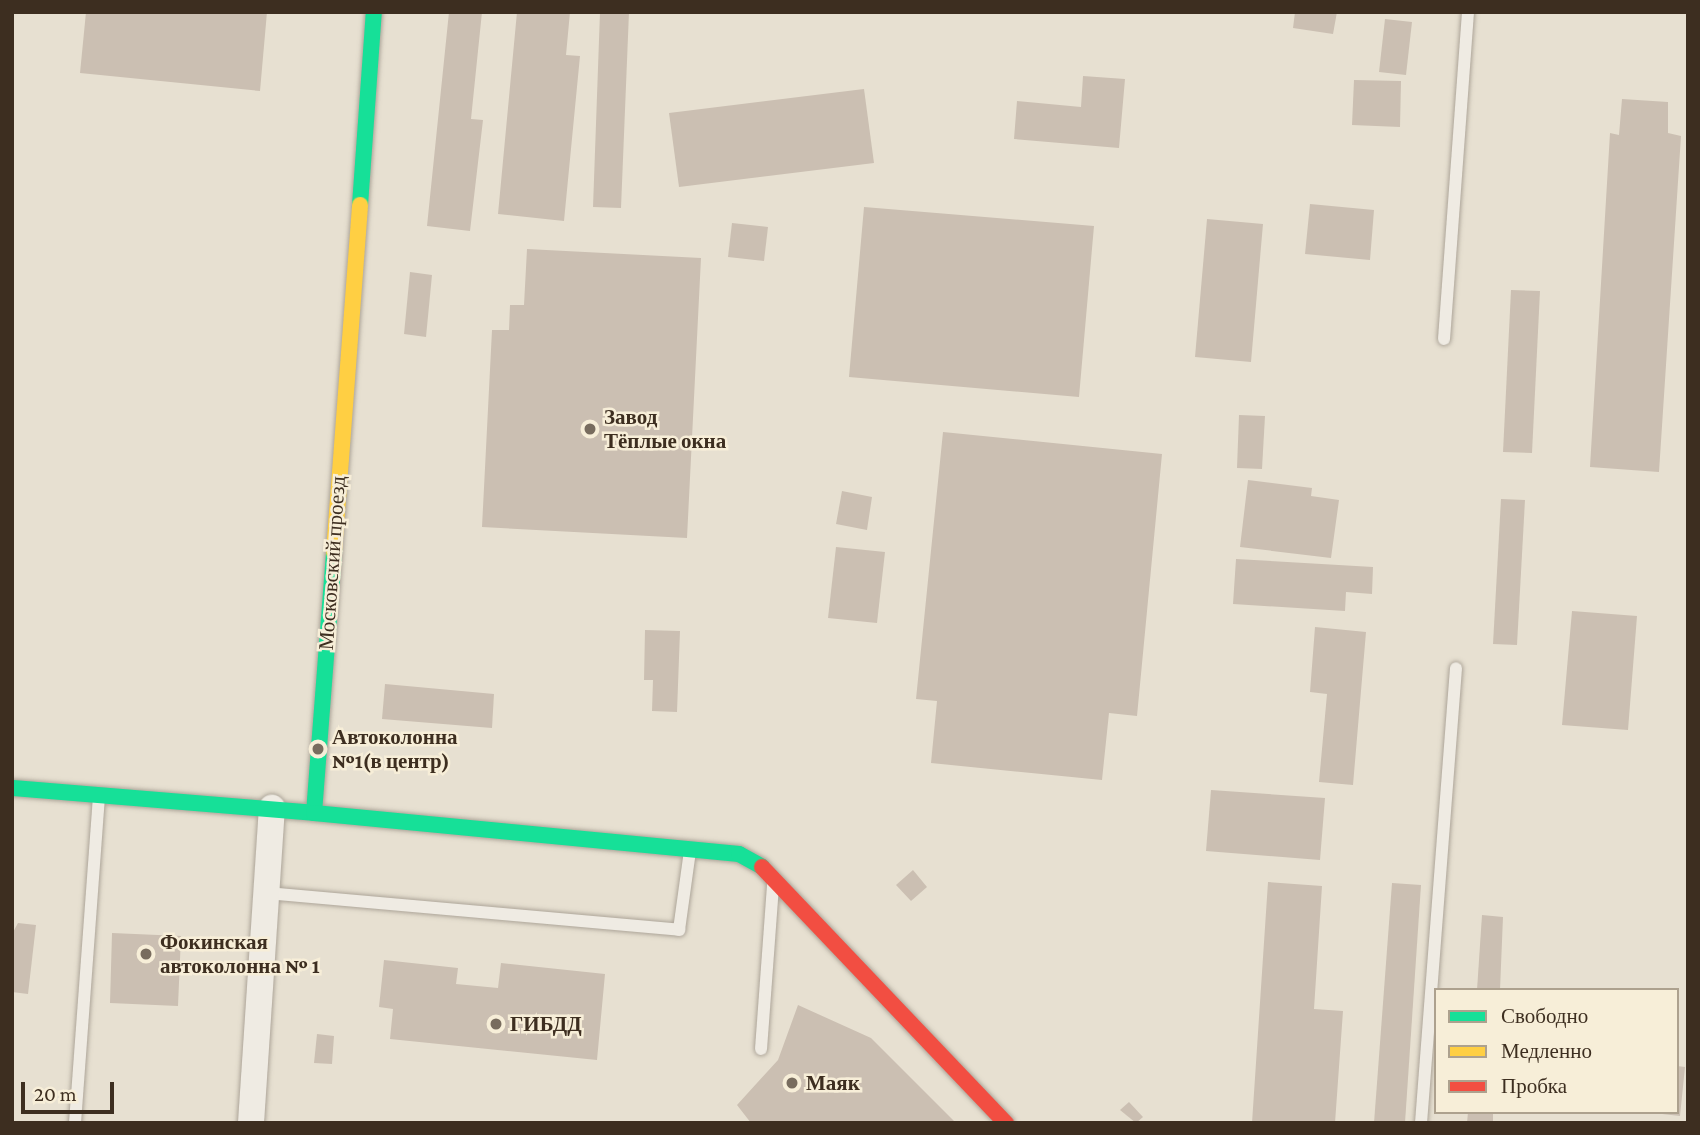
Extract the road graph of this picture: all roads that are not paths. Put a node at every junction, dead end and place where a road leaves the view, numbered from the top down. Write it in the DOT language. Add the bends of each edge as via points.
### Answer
graph roads {
  1 [pos="374,12"];
  2 [pos="1468,12"];
  3 [pos="1444,339"];
  4 [pos="1456,668"];
  5 [pos="12,788"];
  6 [pos="99,794"];
  7 [pos="272,808"];
  8 [pos="314,813"];
  9 [pos="691,847"];
  10 [pos="774,874"];
  11 [pos="267,893"];
  12 [pos="761,1049"];
  13 [pos="75,1123"];
  14 [pos="251,1123"];
  15 [pos="1006,1123"];
  16 [pos="1421,1123"];
  1 -- 8 [label="street, Московский проезд"];
  2 -- 3 [label="lane"];
  4 -- 16 [label="lane"];
  5 -- 6 [label="street"];
  6 -- 7 [label="street"];
  6 -- 13 [label="lane"];
  7 -- 8 [label="street"];
  7 -- 11 [label="street"];
  8 -- 9 [label="street"];
  9 -- 10 [label="street" via="739,854"];
  9 -- 11 [label="lane" via="679,930"];
  10 -- 12 [label="lane"];
  10 -- 15 [label="street"];
  11 -- 14 [label="street"];
}
